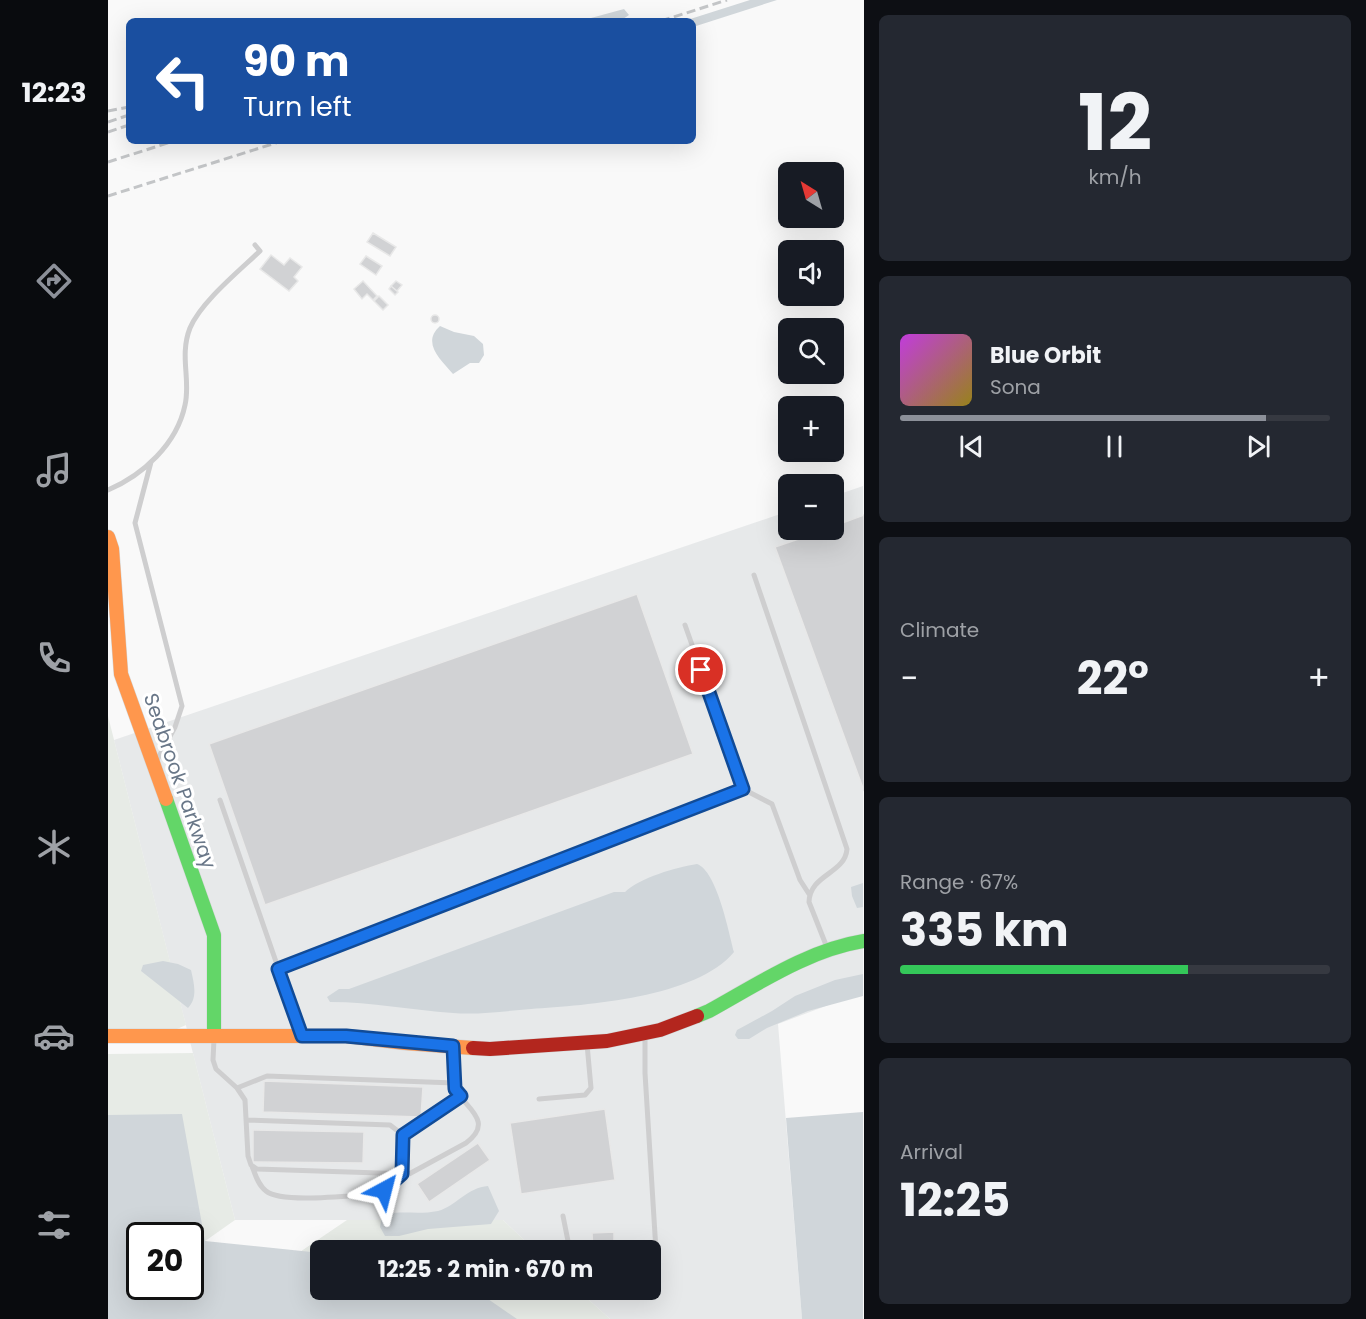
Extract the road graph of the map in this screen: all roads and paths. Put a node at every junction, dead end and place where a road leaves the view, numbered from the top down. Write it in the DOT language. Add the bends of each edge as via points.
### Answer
graph roads {
  1 [pos="255,245"];
  2 [pos="152,462"];
  3 [pos="108,490"];
  4 [pos="108,537"];
  5 [pos="754,575"];
  6 [pos="685,625"];
  7 [pos="154,765"];
  8 [pos="743,789"];
  9 [pos="220,800"];
  10 [pos="809,894"];
  11 [pos="864,941"];
  12 [pos="829,951"];
  13 [pos="278,969"];
  14 [pos="645,1033"];
  15 [pos="108,1036"];
  16 [pos="214,1036"];
  17 [pos="302,1036"];
  18 [pos="587,1042"];
  19 [pos="453,1046"];
  20 [pos="454,1083"];
  21 [pos="237,1088"];
  22 [pos="461,1096"];
  23 [pos="539,1099"];
  24 [pos="246,1120"];
  25 [pos="403,1135"];
  26 [pos="251,1165"];
  27 [pos="402,1174"];
  28 [pos="563,1216"];
  29 [pos="568,1240"];
  30 [pos="655,1240"];
  1 -- 2 [label="lane" via="260,250 197,314 190,328 185,344 186,405 172,436"];
  2 -- 3 [label="lane" via="127,482"];
  2 -- 7 [label="lane" via="135,523 182,706"];
  4 -- 7 [label="street, Seabrook Parkway" via="121,674"];
  5 -- 10 [label="lane" via="847,849 843,862 812,887"];
  6 -- 8 [label="lane"];
  7 -- 16 [label="street, Seabrook Parkway" via="213,935"];
  8 -- 10 [label="lane" via="772,804 800,880"];
  8 -- 13 [label="lane"];
  9 -- 13 [label="lane"];
  10 -- 12 [label="lane"];
  11 -- 12 [label="street"];
  12 -- 14 [label="street" via="801,961 709,1011"];
  13 -- 17 [label="lane"];
  14 -- 18 [label="street"];
  14 -- 30 [label="lane"];
  15 -- 16 [label="street"];
  16 -- 17 [label="street"];
  16 -- 21 [label="lane" via="216,1069"];
  17 -- 19 [label="street"];
  18 -- 19 [label="street" via="490,1049"];
  18 -- 23 [label="lane" via="589,1092"];
  19 -- 20 [label="lane"];
  20 -- 21 [label="lane" via="267,1076"];
  20 -- 22 [label="lane"];
  21 -- 24 [label="lane" via="245,1100"];
  22 -- 25 [label="lane"];
  22 -- 27 [label="lane" via="475,1114 478,1127 474,1137 409,1174"];
  24 -- 25 [label="lane" via="390,1125"];
  24 -- 26 [label="lane"];
  25 -- 27 [label="lane"];
  26 -- 27 [label="lane" via="257,1169"];
  26 -- 27 [label="lane" via="266,1192 286,1197 374,1194"];
  28 -- 29 [label="lane"];
}
